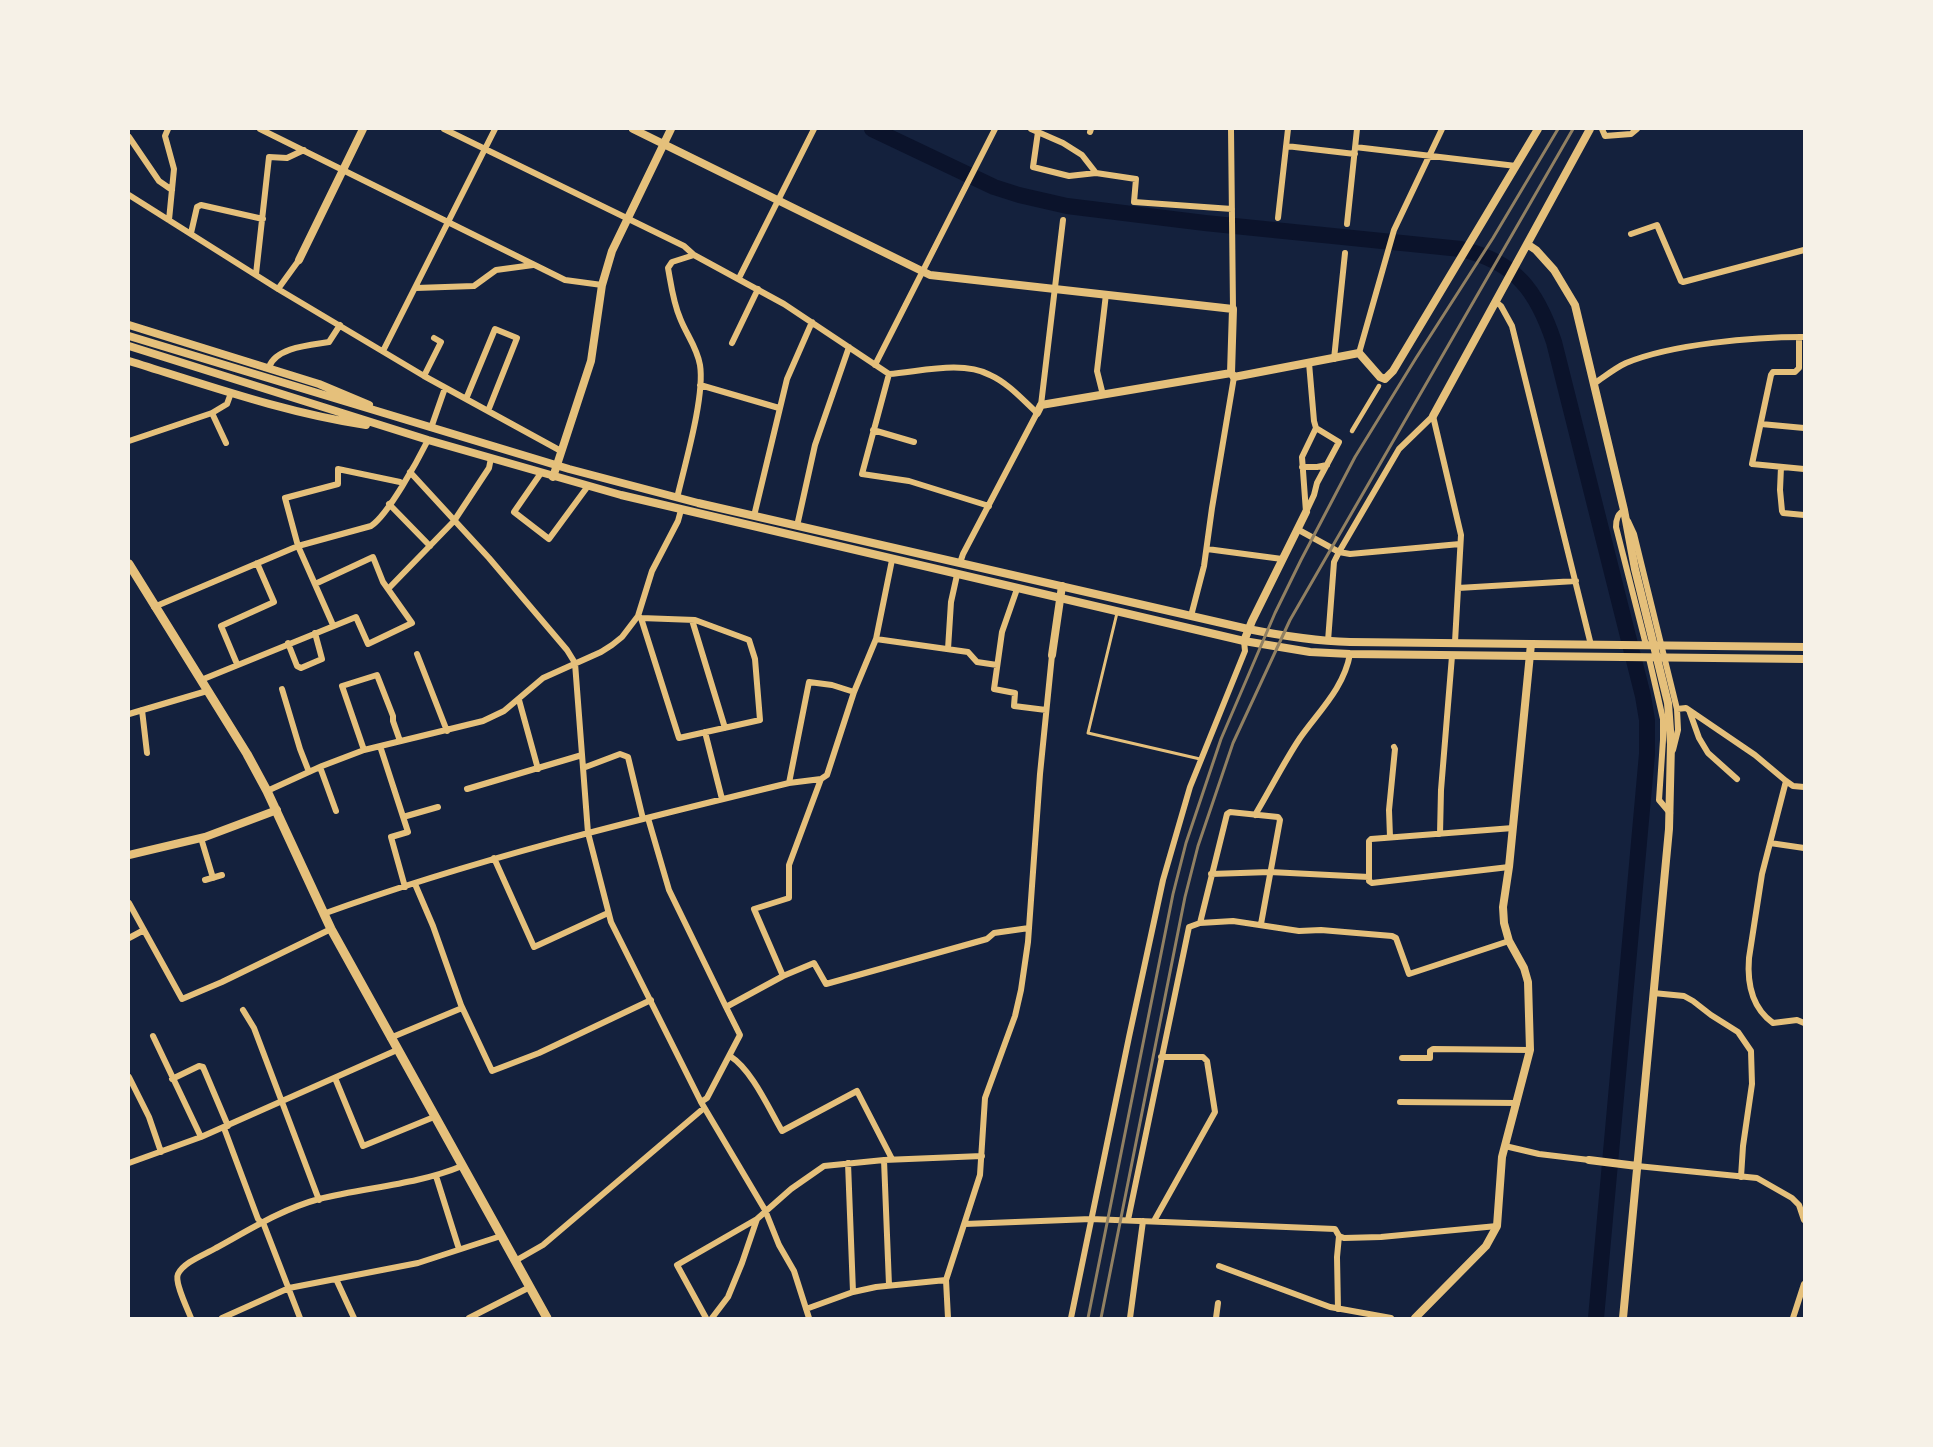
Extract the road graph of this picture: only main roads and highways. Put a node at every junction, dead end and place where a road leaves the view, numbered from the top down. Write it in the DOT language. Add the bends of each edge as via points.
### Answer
graph roads {
  1 [pos="129,325"];
  2 [pos="129,336"];
  3 [pos="129,346"];
  4 [pos="129,361"];
  5 [pos="396,417"];
  6 [pos="393,429"];
  7 [pos="129,564"];
  8 [pos="1804,647"];
  9 [pos="1804,659"];
  10 [pos="547,1318"];
  1 -- 5 [label="main road" via="340,391"];
  2 -- 5 [label="main road"];
  3 -- 6 [label="main road"];
  4 -- 6 [label="main road" via="322,418"];
  5 -- 8 [label="main road" via="677,498 1299,639"];
  6 -- 9 [label="main road" via="681,510 1117,613 1302,651"];
  7 -- 10 [label="main road" via="267,791 323,914"];
}
